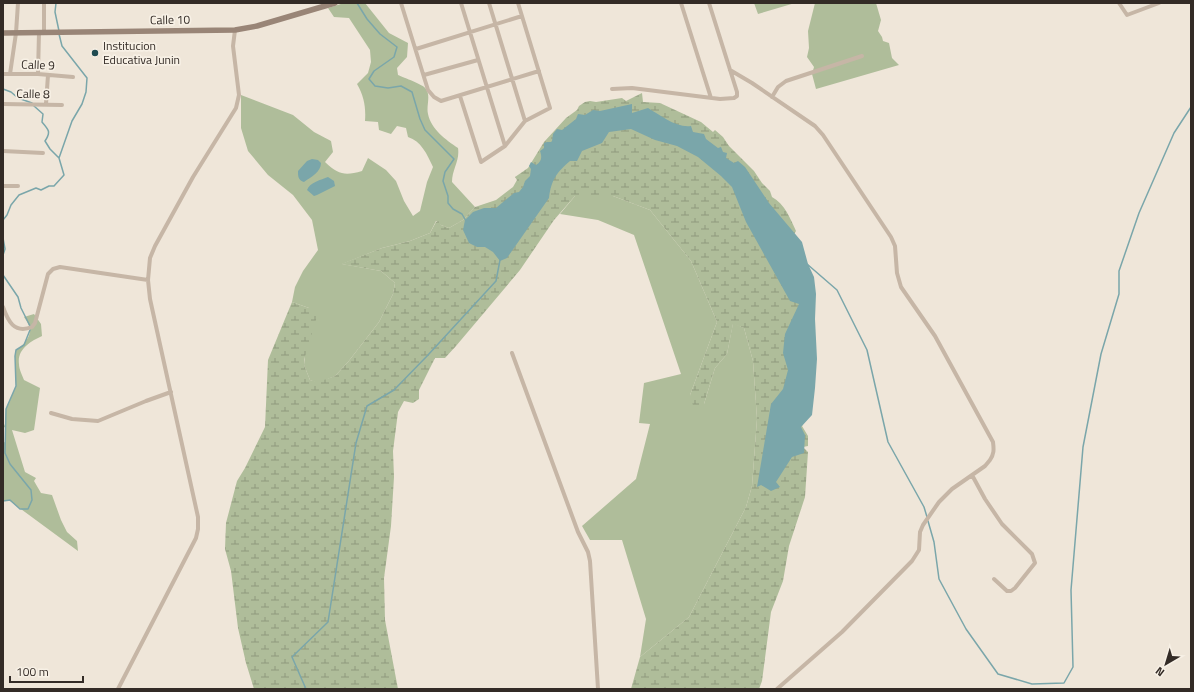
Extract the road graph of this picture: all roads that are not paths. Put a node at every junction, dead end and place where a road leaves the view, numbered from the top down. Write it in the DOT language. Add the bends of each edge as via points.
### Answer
graph roads {
  1 [pos="18,3"];
  2 [pos="44,3"];
  3 [pos="335,3"];
  4 [pos="401,3"];
  5 [pos="460,3"];
  6 [pos="488,3"];
  7 [pos="518,3"];
  8 [pos="681,3"];
  9 [pos="709,3"];
  10 [pos="1119,3"];
  11 [pos="1159,3"];
  12 [pos="325,4"];
  13 [pos="522,16"];
  14 [pos="495,24"];
  15 [pos="235,30"];
  16 [pos="42,32"];
  17 [pos="470,32"];
  18 [pos="3,33"];
  19 [pos="16,33"];
  20 [pos="416,49"];
  21 [pos="862,56"];
  22 [pos="478,60"];
  23 [pos="730,70"];
  24 [pos="539,71"];
  25 [pos="3,74"];
  26 [pos="10,74"];
  27 [pos="38,74"];
  28 [pos="48,75"];
  29 [pos="424,75"];
  30 [pos="73,77"];
  31 [pos="512,79"];
  32 [pos="487,87"];
  33 [pos="612,89"];
  34 [pos="460,96"];
  35 [pos="772,97"];
  36 [pos="711,98"];
  37 [pos="3,104"];
  38 [pos="46,104"];
  39 [pos="62,105"];
  40 [pos="525,121"];
  41 [pos="505,146"];
  42 [pos="3,151"];
  43 [pos="43,153"];
  44 [pos="3,186"];
  45 [pos="18,186"];
  46 [pos="148,280"];
  47 [pos="3,307"];
  48 [pos="512,353"];
  49 [pos="171,392"];
  50 [pos="51,413"];
  51 [pos="972,475"];
  52 [pos="994,579"];
  53 [pos="118,689"];
  54 [pos="598,689"];
  55 [pos="777,689"];
  1 -- 19 [label="street"];
  2 -- 16 [label="street"];
  3 -- 12 [label="main road, Calle 10"];
  4 -- 20 [label="street"];
  5 -- 17 [label="street"];
  6 -- 14 [label="street"];
  7 -- 13 [label="street"];
  8 -- 36 [label="street"];
  9 -- 23 [label="street"];
  10 -- 11 [label="street" via="1127,14"];
  12 -- 15 [label="main road, Calle 10" via="257,26"];
  13 -- 14 [label="street"];
  13 -- 24 [label="street"];
  14 -- 17 [label="street"];
  14 -- 31 [label="street"];
  15 -- 16 [label="main road, Calle 10"];
  15 -- 46 [label="street" via="233,46 239,96 236,108 193,177 155,246 150,258"];
  16 -- 19 [label="main road, Calle 10"];
  16 -- 27 [label="street"];
  17 -- 20 [label="street"];
  17 -- 22 [label="street"];
  18 -- 19 [label="main road, Calle 10"];
  19 -- 26 [label="street"];
  20 -- 29 [label="street"];
  21 -- 35 [label="street" via="786,81 778,87"];
  22 -- 29 [label="street"];
  22 -- 32 [label="street"];
  23 -- 35 [label="street"];
  23 -- 36 [label="street" via="738,96"];
  24 -- 31 [label="street"];
  24 -- 40 [label="street" via="550,108"];
  25 -- 26 [label="street, Calle 9"];
  26 -- 27 [label="street, Calle 9"];
  27 -- 28 [label="street, Calle 9"];
  28 -- 30 [label="street, Calle 9"];
  28 -- 38 [label="street"];
  29 -- 34 [label="street" via="428,90 434,97 441,101"];
  31 -- 32 [label="street"];
  31 -- 40 [label="street"];
  32 -- 34 [label="street"];
  32 -- 41 [label="street"];
  33 -- 36 [label="street" via="632,88"];
  34 -- 41 [label="street" via="481,162"];
  35 -- 51 [label="street" via="815,126 823,135 891,237 895,246 901,287 935,336 993,442 994,455 985,466"];
  37 -- 38 [label="street, Calle 8"];
  38 -- 39 [label="street, Calle 8"];
  40 -- 41 [label="street"];
  42 -- 43 [label="street"];
  44 -- 45 [label="street"];
  46 -- 47 [label="street" via="60,267 48,274 32,327 20,328 11,325"];
  46 -- 49 [label="street"];
  48 -- 54 [label="street" via="578,532 588,552"];
  49 -- 50 [label="street" via="98,421 72,419"];
  49 -- 53 [label="street" via="198,516 198,529 196,538"];
  51 -- 52 [label="street" via="1002,524 1034,558 1034,563 1010,591"];
  51 -- 55 [label="street" via="945,496 923,524 919,550 912,561 842,632"];
}
